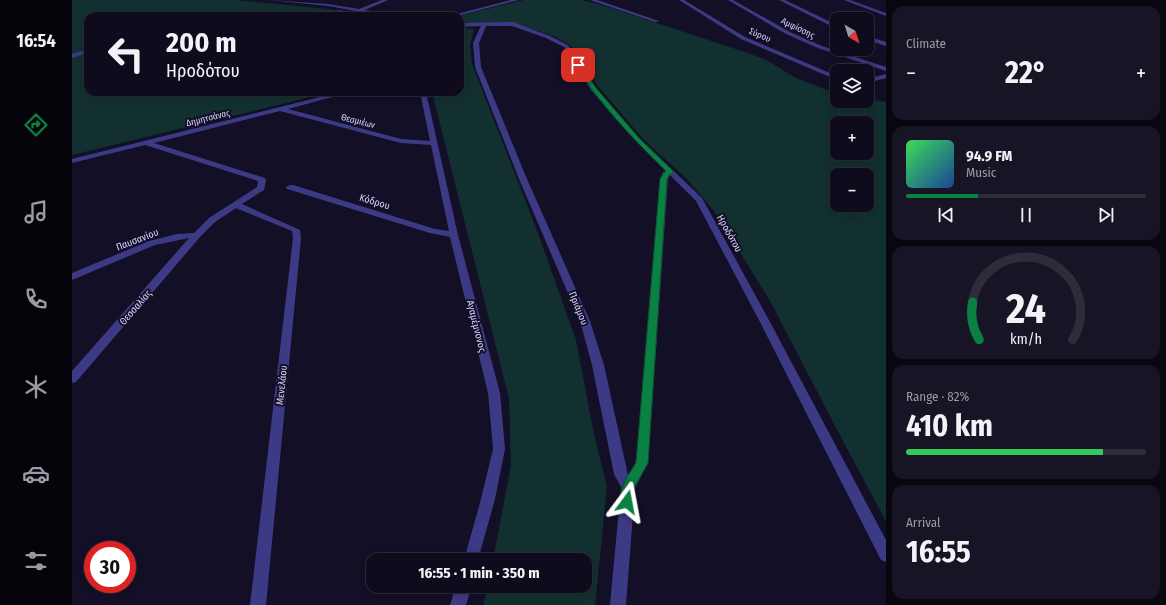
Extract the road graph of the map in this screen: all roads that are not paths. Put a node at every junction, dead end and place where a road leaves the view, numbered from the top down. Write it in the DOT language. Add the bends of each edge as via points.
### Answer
graph roads {
  1 [pos="270,0"];
  2 [pos="386,0"];
  3 [pos="517,0"];
  4 [pos="592,0"];
  5 [pos="681,0"];
  6 [pos="730,0"];
  7 [pos="781,0"];
  8 [pos="846,0"];
  9 [pos="360,10"];
  10 [pos="336,12"];
  11 [pos="371,12"];
  12 [pos="464,13"];
  13 [pos="886,15"];
  14 [pos="657,21"];
  15 [pos="464,24"];
  16 [pos="830,24"];
  17 [pos="484,25"];
  18 [pos="874,40"];
  19 [pos="886,44"];
  20 [pos="84,52"];
  21 [pos="72,56"];
  22 [pos="886,69"];
  23 [pos="830,75"];
  24 [pos="886,76"];
  25 [pos="874,79"];
  26 [pos="332,96"];
  27 [pos="424,96"];
  28 [pos="279,109"];
  29 [pos="146,143"];
  30 [pos="433,143"];
  31 [pos="72,161"];
  32 [pos="671,172"];
  33 [pos="290,186"];
  34 [pos="236,205"];
  35 [pos="197,235"];
  36 [pos="454,236"];
  37 [pos="72,277"];
  38 [pos="72,379"];
  39 [pos="628,487"];
  40 [pos="473,553"];
  41 [pos="886,555"];
  42 [pos="462,593"];
  43 [pos="258,605"];
  44 [pos="458,605"];
  45 [pos="618,605"];
  1 -- 9 [label="street"];
  2 -- 9 [label="street"];
  3 -- 12 [label="street"];
  4 -- 14 [label="street"];
  5 -- 23 [label="street, Σύρου" via="743,38"];
  6 -- 22 [label="street, Αμφίσσης" via="820,48"];
  7 -- 16 [label="street"];
  8 -- 13 [label="street"];
  9 -- 10 [label="street"];
  9 -- 11 [label="street"];
  15 -- 17 [label="street, Ηροδότου"];
  17 -- 32 [label="street, Ηροδότου" via="513,24 566,46 593,89 637,139"];
  17 -- 39 [label="street, Πριάμου" via="476,43 478,67 585,321 598,365 621,474"];
  18 -- 19 [label="street"];
  20 -- 21 [label="street"];
  24 -- 25 [label="street"];
  26 -- 28 [label="street, Δημητσάνας"];
  27 -- 30 [label="street, Αγαμέμνονος"];
  28 -- 29 [label="street, Δημητσάνας"];
  28 -- 30 [label="street, Θεσμιέων" via="401,141"];
  29 -- 31 [label="street, Δημητσάνας"];
  29 -- 34 [label="street" via="262,180 261,188"];
  30 -- 36 [label="street, Αγαμέμνονος"];
  32 -- 39 [label="street" via="666,174 664,179 642,463"];
  32 -- 41 [label="street, Ηροδότου" via="699,200"];
  33 -- 36 [label="street, Κόδρου"];
  34 -- 35 [label="street" via="212,220"];
  34 -- 43 [label="street, Μενελάου" via="296,230 297,238"];
  35 -- 37 [label="street, Παυσανίου" via="152,243"];
  35 -- 38 [label="street, Θεσσαλίας"];
  36 -- 40 [label="street, Αγαμέμνονος" via="494,392 499,449"];
  39 -- 45 [label="street, Πριάμου"];
  42 -- 44 [label="street"];
}
